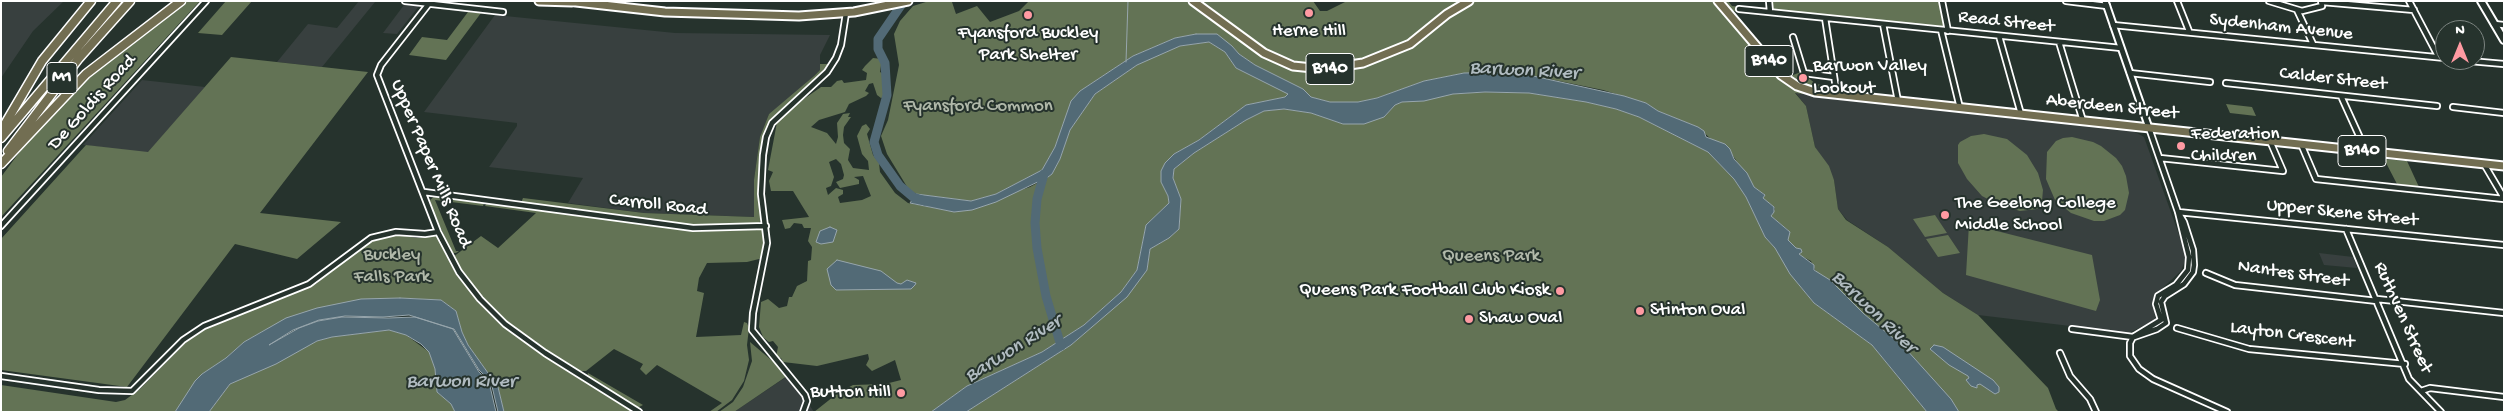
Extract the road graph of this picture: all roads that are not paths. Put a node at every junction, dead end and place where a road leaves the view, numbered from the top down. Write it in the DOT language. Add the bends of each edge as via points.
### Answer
graph roads {
  1 [pos="91,1"];
  2 [pos="117,1"];
  3 [pos="130,1"];
  4 [pos="181,1"];
  5 [pos="206,1"];
  6 [pos="404,1"];
  7 [pos="539,1"];
  8 [pos="908,1"];
  9 [pos="1193,1"];
  10 [pos="1469,1"];
  11 [pos="1718,1"];
  12 [pos="1769,1"];
  13 [pos="1942,1"];
  14 [pos="2066,1"];
  15 [pos="2177,1"];
  16 [pos="2269,1"];
  17 [pos="2409,1"];
  18 [pos="2481,1"];
  19 [pos="429,2"];
  20 [pos="570,2"];
  21 [pos="2321,2"];
  22 [pos="2106,4"];
  23 [pos="1739,9"];
  24 [pos="2297,10"];
  25 [pos="2414,10"];
  26 [pos="503,12"];
  27 [pos="1770,12"];
  28 [pos="846,13"];
  29 [pos="1825,18"];
  30 [pos="1883,24"];
  31 [pos="2494,24"];
  32 [pos="2114,25"];
  33 [pos="2504,25"];
  34 [pos="1940,30"];
  35 [pos="1948,31"];
  36 [pos="2189,31"];
  37 [pos="1999,36"];
  38 [pos="1793,37"];
  39 [pos="2504,40"];
  40 [pos="2059,42"];
  41 [pos="2312,44"];
  42 [pos="2122,48"];
  43 [pos="2435,50"];
  44 [pos="2435,56"];
  45 [pos="2485,62"];
  46 [pos="2504,64"];
  47 [pos="2130,73"];
  48 [pos="1834,77"];
  49 [pos="2210,82"];
  50 [pos="2226,83"];
  51 [pos="1837,95"];
  52 [pos="2341,96"];
  53 [pos="1898,101"];
  54 [pos="2437,106"];
  55 [pos="1960,108"];
  56 [pos="2453,108"];
  57 [pos="2504,113"];
  58 [pos="2021,114"];
  59 [pos="2083,121"];
  60 [pos="2149,128"];
  61 [pos="1,131"];
  62 [pos="1,138"];
  63 [pos="2270,141"];
  64 [pos="2301,144"];
  65 [pos="2366,151"];
  66 [pos="2160,158"];
  67 [pos="1,162"];
  68 [pos="2484,164"];
  69 [pos="2504,166"];
  70 [pos="424,192"];
  71 [pos="2504,199"];
  72 [pos="2178,212"];
  73 [pos="1,226"];
  74 [pos="766,226"];
  75 [pos="2346,229"];
  76 [pos="438,232"];
  77 [pos="2504,245"];
  78 [pos="2206,273"];
  79 [pos="2377,300"];
  80 [pos="2504,313"];
  81 [pos="2072,328"];
  82 [pos="2177,328"];
  83 [pos="2132,338"];
  84 [pos="2060,353"];
  85 [pos="2405,364"];
  86 [pos="1,376"];
  87 [pos="2421,391"];
  88 [pos="2504,397"];
  89 [pos="639,412"];
  90 [pos="803,412"];
  91 [pos="2096,412"];
  92 [pos="2227,412"];
  93 [pos="2441,412"];
  1 -- 61 [label="highway" via="42,61"];
  2 -- 62 [label="highway, M1"];
  3 -- 67 [label="highway, M1" via="74,64"];
  4 -- 67 [label="highway" via="86,74"];
  5 -- 73 [label="street, De Goldis Road"];
  6 -- 19 [label="street"];
  7 -- 20 [label="main road"];
  8 -- 28 [label="main road"];
  9 -- 10 [label="main road, B140" via="1264,53 1287,64 1323,69 1363,63 1410,44"];
  11 -- 51 [label="main road, B140" via="1773,67 1789,81 1806,90"];
  12 -- 27 [label="street"];
  13 -- 35 [label="street"];
  14 -- 22 [label="street"];
  15 -- 36 [label="street"];
  16 -- 24 [label="street"];
  17 -- 25 [label="street"];
  18 -- 31 [label="main road"];
  19 -- 26 [label="street"];
  19 -- 70 [label="street, Upper Paper Mills Road" via="381,65 377,75"];
  20 -- 28 [label="main road" via="677,13 789,16"];
  21 -- 24 [label="street" via="2322,6 2317,8"];
  21 -- 25 [label="street"];
  22 -- 32 [label="street"];
  23 -- 27 [label="street, Read Street"];
  24 -- 41 [label="street"];
  25 -- 43 [label="street"];
  27 -- 29 [label="street, Read Street"];
  28 -- 74 [label="street" via="841,45 827,72 777,116 766,137 761,194"];
  29 -- 30 [label="street, Read Street"];
  29 -- 48 [label="street"];
  30 -- 34 [label="street, Read Street"];
  30 -- 53 [label="street"];
  31 -- 33 [label="street"];
  31 -- 39 [label="main road"];
  32 -- 36 [label="street, Sydenham Avenue"];
  32 -- 42 [label="street"];
  34 -- 35 [label="street, Read Street"];
  34 -- 55 [label="street"];
  35 -- 37 [label="street, Read Street"];
  36 -- 41 [label="street, Sydenham Avenue"];
  37 -- 40 [label="street, Read Street"];
  37 -- 58 [label="street"];
  38 -- 48 [label="street" via="1804,73"];
  40 -- 42 [label="street, Read Street"];
  40 -- 59 [label="street"];
  41 -- 44 [label="street, Sydenham Avenue"];
  42 -- 47 [label="street"];
  45 -- 46 [label="street"];
  47 -- 49 [label="street"];
  47 -- 60 [label="street"];
  48 -- 51 [label="street"];
  50 -- 52 [label="street, Calder Street"];
  51 -- 53 [label="main road, Aberdeen Street / B140"];
  52 -- 54 [label="street, Calder Street"];
  52 -- 65 [label="street"];
  53 -- 55 [label="main road, Aberdeen Street / B140"];
  55 -- 58 [label="main road, Aberdeen Street / B140"];
  56 -- 57 [label="street"];
  58 -- 59 [label="main road, Aberdeen Street / B140"];
  59 -- 60 [label="main road, Aberdeen Street / B140"];
  60 -- 63 [label="main road, Aberdeen Street / B140"];
  60 -- 66 [label="street"];
  63 -- 64 [label="main road, Aberdeen Street / B140"];
  63 -- 66 [label="street" via="2283,171"];
  64 -- 65 [label="main road, Aberdeen Street / B140"];
  64 -- 71 [label="street" via="2316,179"];
  65 -- 68 [label="main road, Aberdeen Street / B140"];
  66 -- 72 [label="street"];
  68 -- 69 [label="main road, Aberdeen Street / B140"];
  68 -- 71 [label="street"];
  70 -- 74 [label="street, Carroll Road" via="693,228"];
  70 -- 76 [label="street, Upper Paper Mills Road"];
  72 -- 75 [label="street, Upper Skene Street"];
  72 -- 83 [label="street" via="2193,250 2193,272 2184,284 2163,299 2163,321 2157,329"];
  74 -- 90 [label="street" via="766,256 752,330 806,395"];
  75 -- 77 [label="street, Upper Skene Street"];
  75 -- 79 [label="street, Ruthven Street"];
  76 -- 86 [label="street" via="396,232 371,238 309,284 204,326 178,345 132,391 99,390"];
  76 -- 89 [label="street, Upper Paper Mills Road" via="459,272 505,324"];
  78 -- 79 [label="street, Nantes Street" via="2235,284"];
  79 -- 80 [label="street, Nantes Street"];
  79 -- 85 [label="street, Ruthven Street"];
  81 -- 83 [label="street"];
  82 -- 85 [label="street, Layton Crescent" via="2249,349"];
  83 -- 92 [label="street" via="2130,356 2145,374"];
  84 -- 91 [label="street" via="2070,376 2090,399"];
  85 -- 87 [label="street, Ruthven Street" via="2409,378"];
  87 -- 88 [label="street" via="2430,388"];
  87 -- 93 [label="street, Ruthven Street"];
}
